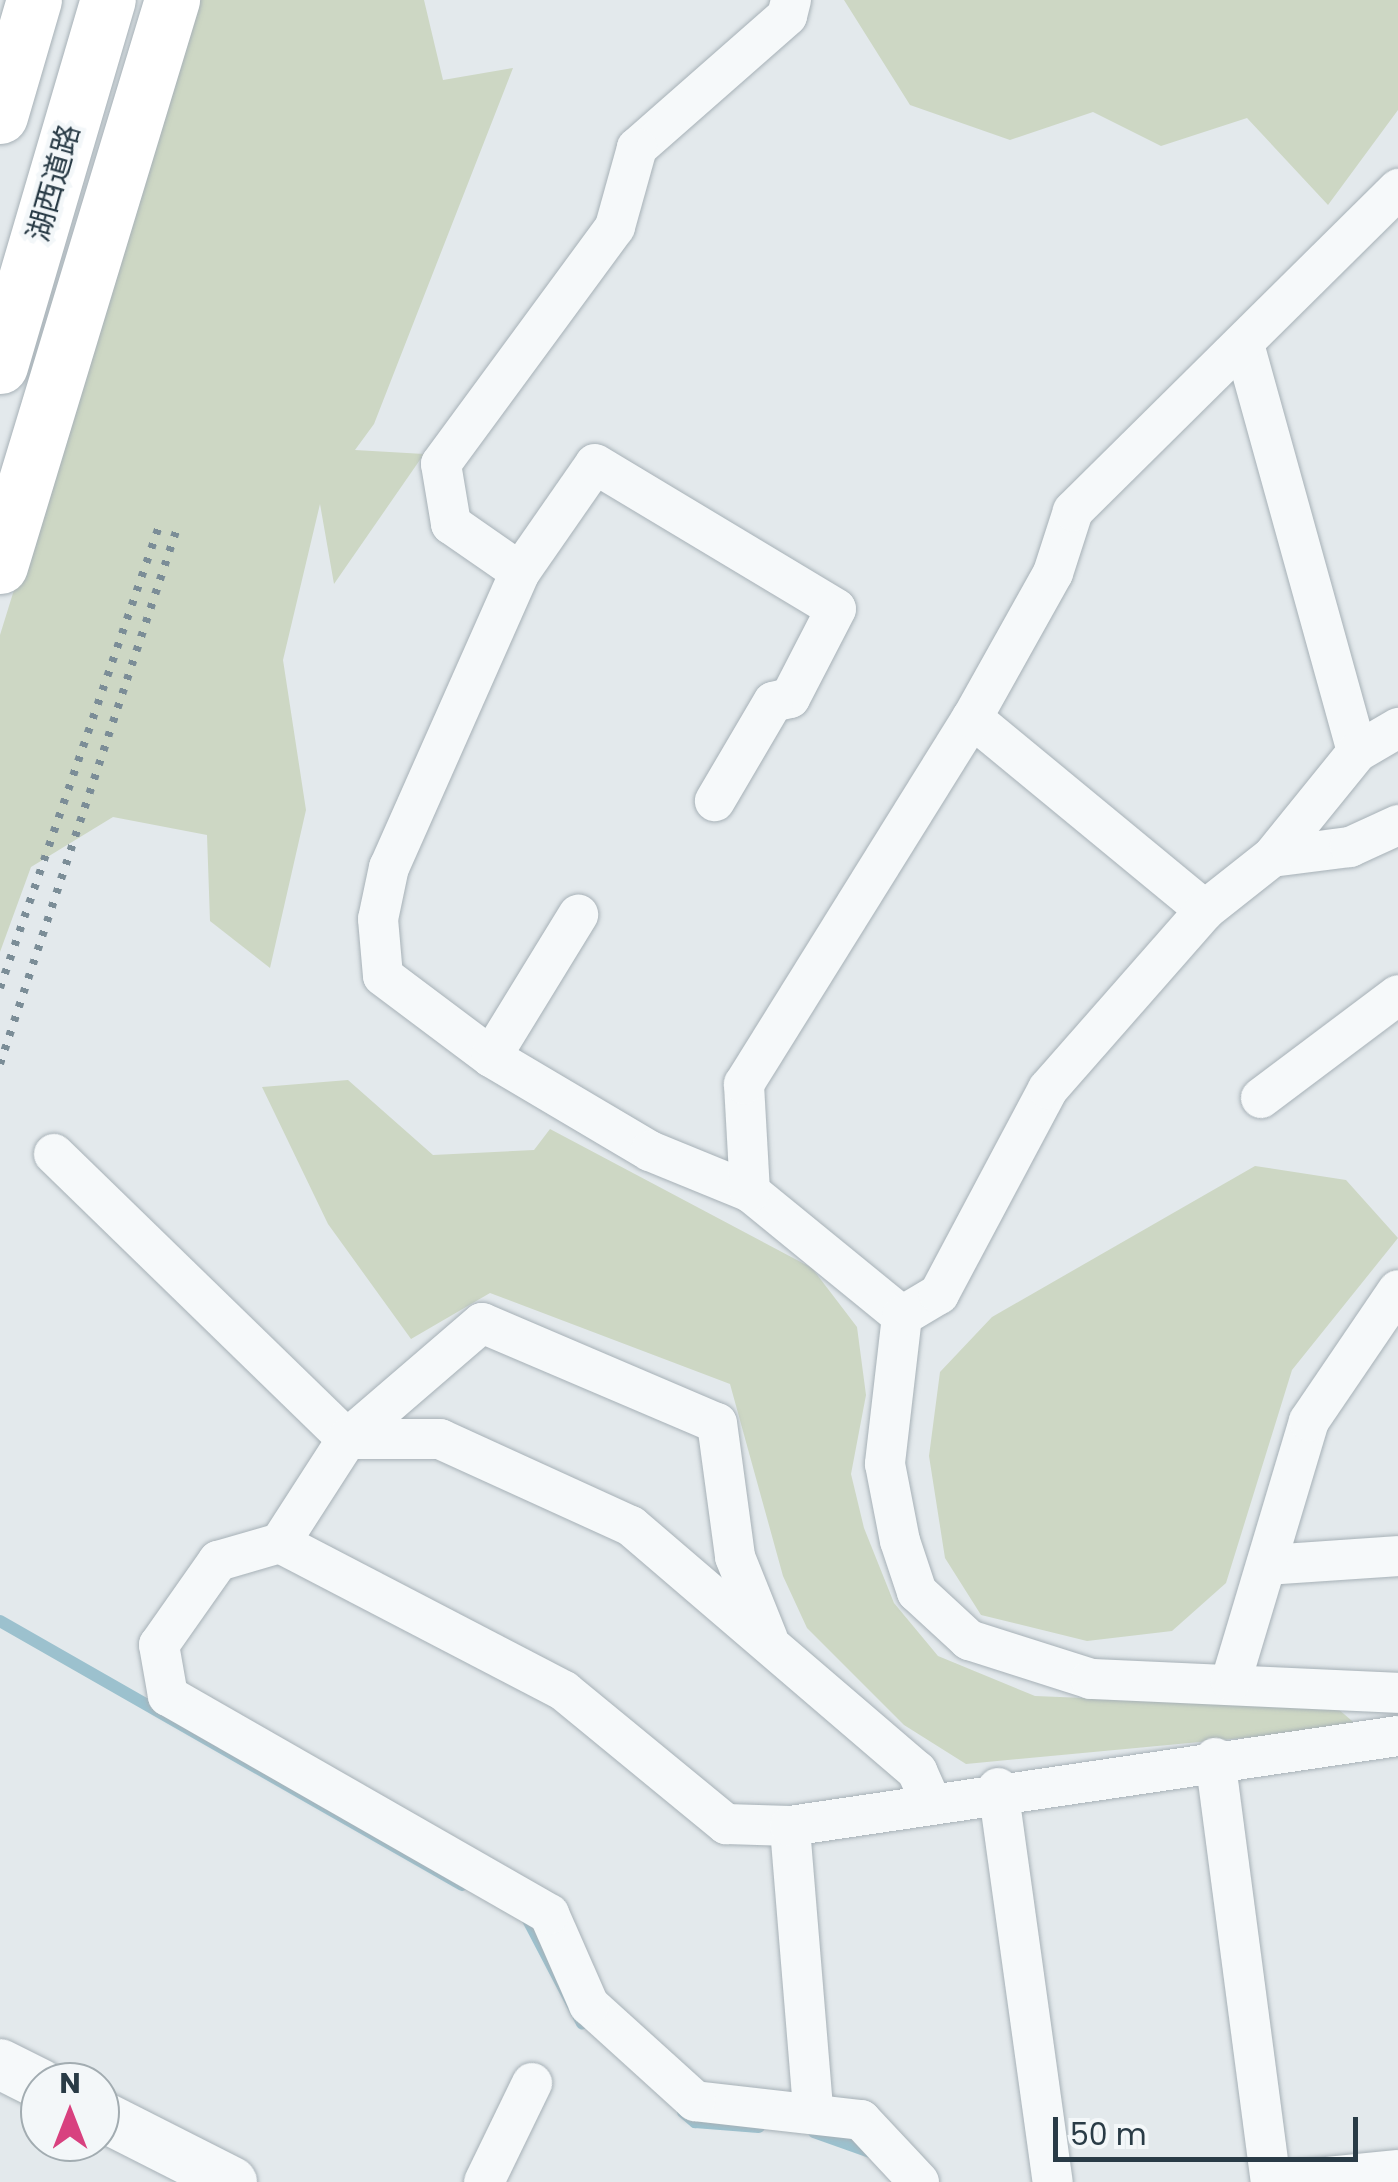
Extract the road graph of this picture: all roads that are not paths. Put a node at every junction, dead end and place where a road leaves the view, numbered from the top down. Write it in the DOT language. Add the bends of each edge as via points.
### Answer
graph roads {
  1 [pos="34,0"];
  2 [pos="108,0"];
  3 [pos="172,0"];
  4 [pos="790,0"];
  5 [pos="0,116"];
  6 [pos="1398,189"];
  7 [pos="1244,344"];
  8 [pos="0,366"];
  9 [pos="0,566"];
  10 [pos="520,572"];
  11 [pos="972,718"];
  12 [pos="1398,728"];
  13 [pos="1357,752"];
  14 [pos="715,801"];
  15 [pos="1398,825"];
  16 [pos="1272,857"];
  17 [pos="1205,910"];
  18 [pos="578,915"];
  19 [pos="1398,995"];
  20 [pos="491,1057"];
  21 [pos="1261,1098"];
  22 [pos="54,1154"];
  23 [pos="750,1192"];
  24 [pos="1398,1290"];
  25 [pos="902,1316"];
  26 [pos="346,1440"];
  27 [pos="280,1542"];
  28 [pos="1398,1556"];
  29 [pos="1267,1566"];
  30 [pos="770,1645"];
  31 [pos="1232,1682"];
  32 [pos="1398,1692"];
  33 [pos="1398,1736"];
  34 [pos="1215,1758"];
  35 [pos="998,1788"];
  36 [pos="931,1802"];
  37 [pos="790,1826"];
  38 [pos="532,2083"];
  39 [pos="813,2108"];
  40 [pos="120,2125"];
  41 [pos="1398,2170"];
  42 [pos="232,2182"];
  43 [pos="484,2182"];
  44 [pos="919,2182"];
  45 [pos="1053,2182"];
  46 [pos="1274,2182"];
  1 -- 5 [label="highway"];
  2 -- 8 [label="highway, 湖西道路"];
  3 -- 9 [label="highway"];
  4 -- 10 [label="street" via="787,16 636,148 616,228 441,464 451,524"];
  6 -- 7 [label="street"];
  7 -- 11 [label="street" via="1073,512 1054,573"];
  7 -- 13 [label="street"];
  10 -- 14 [label="street" via="595,464 836,609 790,698 773,702"];
  10 -- 20 [label="street" via="389,868 378,920 382,976"];
  11 -- 17 [label="street"];
  11 -- 23 [label="street" via="744,1084"];
  12 -- 13 [label="street"];
  13 -- 16 [label="street"];
  15 -- 16 [label="street" via="1350,846"];
  16 -- 17 [label="street"];
  17 -- 25 [label="street" via="1048,1089 939,1294"];
  18 -- 20 [label="street"];
  19 -- 21 [label="street"];
  20 -- 23 [label="street" via="650,1151"];
  22 -- 26 [label="street"];
  23 -- 25 [label="street"];
  24 -- 29 [label="street" via="1309,1421"];
  25 -- 31 [label="street" via="886,1464 916,1592 969,1640 1091,1679"];
  26 -- 27 [label="street"];
  26 -- 30 [label="street" via="440,1439 631,1526"];
  26 -- 30 [label="street" via="482,1324 717,1422 735,1557"];
  27 -- 37 [label="street" via="564,1691 726,1824"];
  27 -- 39 [label="street" via="218,1562 159,1645 168,1696 550,1914 589,2005 695,2101"];
  28 -- 29 [label="street"];
  29 -- 31 [label="street"];
  30 -- 36 [label="street" via="917,1770"];
  31 -- 32 [label="street"];
  33 -- 34 [label="street"];
  34 -- 35 [label="street"];
  34 -- 46 [label="street"];
  35 -- 36 [label="street"];
  35 -- 45 [label="street"];
  36 -- 37 [label="street"];
  37 -- 39 [label="street"];
  38 -- 43 [label="street"];
  39 -- 44 [label="street" via="861,2120"];
  40 -- 42 [label="street"];
  41 -- 46 [label="street"];
}
